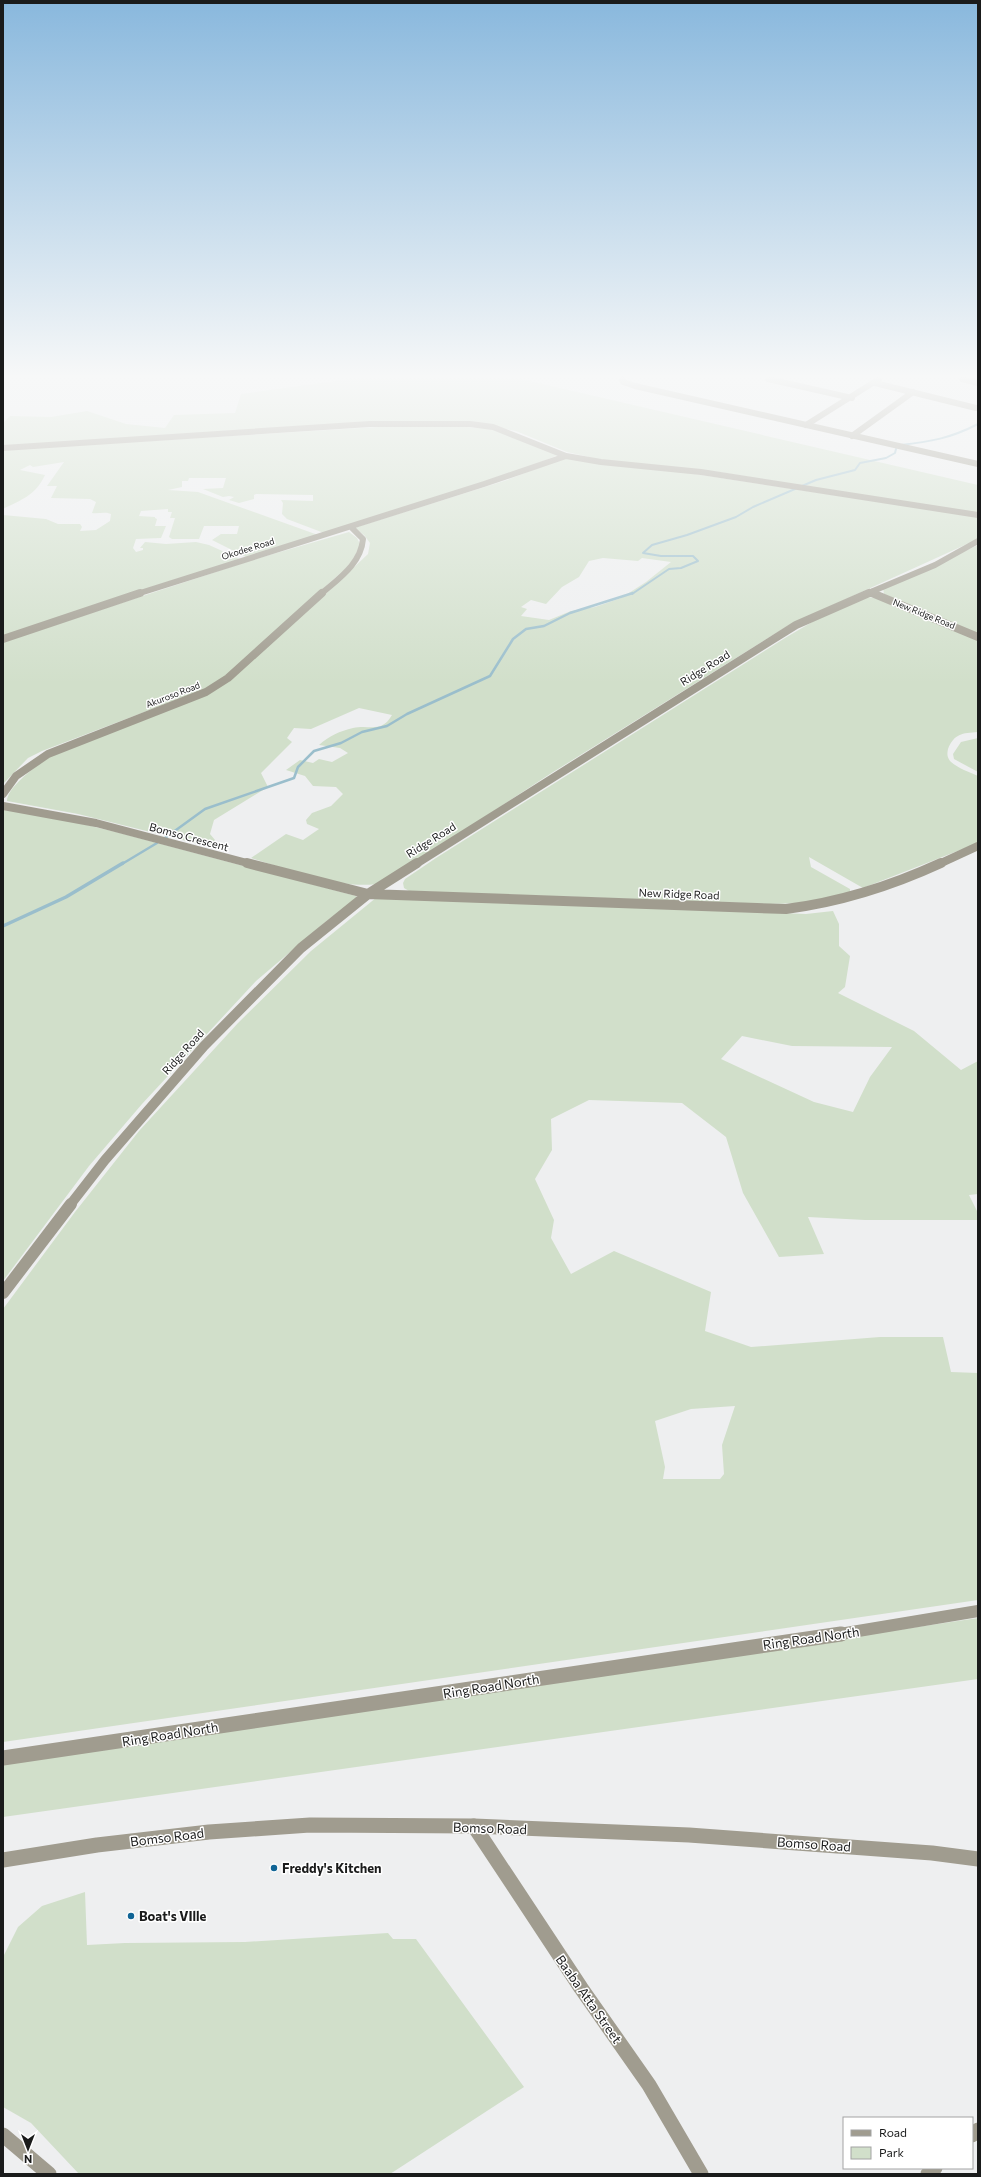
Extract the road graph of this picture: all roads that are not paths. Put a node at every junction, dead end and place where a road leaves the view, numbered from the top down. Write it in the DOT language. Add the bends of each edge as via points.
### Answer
graph roads {
  1 [pos="492,481"];
  2 [pos="757,481"];
  3 [pos="978,515"];
  4 [pos="351,527"];
  5 [pos="978,541"];
  6 [pos="870,592"];
  7 [pos="978,637"];
  8 [pos="3,639"];
  9 [pos="3,794"];
  10 [pos="3,806"];
  11 [pos="978,846"];
  12 [pos="368,894"];
  13 [pos="3,1293"];
  14 [pos="978,1611"];
  15 [pos="3,1758"];
  16 [pos="474,1826"];
  17 [pos="978,1859"];
  18 [pos="3,1860"];
  19 [pos="3,2135"];
  20 [pos="49,2174"];
  21 [pos="701,2174"];
  1 -- 4 [label="street, Okodee Road"];
  2 -- 3 [label="street"];
  4 -- 8 [label="street, Okodee Road" via="148,590"];
  4 -- 9 [label="street, Akuroso Road" via="363,539 363,547 347,571 228,678 196,697 48,754 35,761 14,779"];
  5 -- 6 [label="street, Ridge Road"];
  6 -- 7 [label="street, New Ridge Road"];
  6 -- 12 [label="street, Ridge Road" via="820,612 785,632"];
  10 -- 12 [label="street, Bomso Crescent" via="96,823"];
  11 -- 12 [label="street, New Ridge Road" via="927,870 849,898 827,904 786,909"];
  12 -- 13 [label="street, Ridge Road" via="300,948 204,1046 104,1160"];
  14 -- 15 [label="street, Ring Road North" via="882,1628"];
  16 -- 17 [label="street, Bomso Road" via="689,1835 932,1853"];
  16 -- 18 [label="street, Bomso Road" via="310,1825 209,1832 97,1845"];
  16 -- 21 [label="street, Baaba Atta Street" via="580,1988 649,2085"];
  19 -- 20 [label="street"];
}
